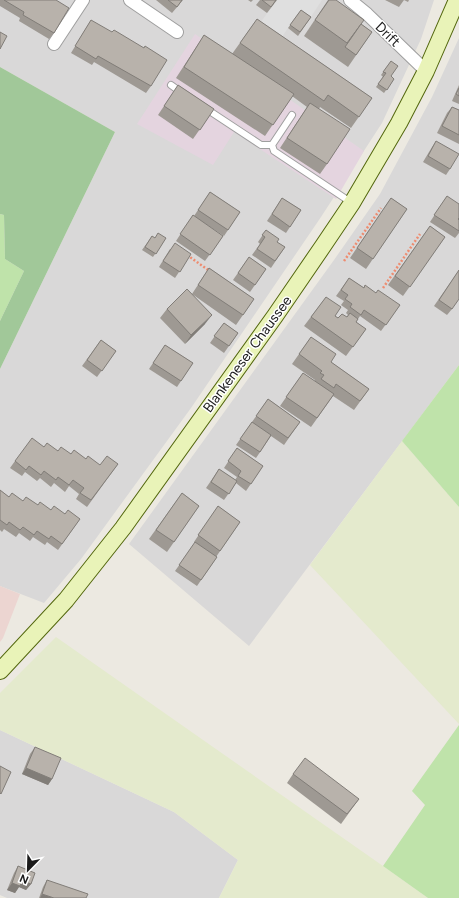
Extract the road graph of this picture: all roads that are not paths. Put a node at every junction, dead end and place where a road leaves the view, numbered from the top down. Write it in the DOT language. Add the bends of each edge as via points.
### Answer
graph roads {
  1 [pos="83,0"];
  2 [pos="130,0"];
  3 [pos="350,0"];
  4 [pos="455,5"];
  5 [pos="177,32"];
  6 [pos="54,44"];
  7 [pos="426,71"];
  8 [pos="171,86"];
  9 [pos="190,98"];
  10 [pos="197,102"];
  11 [pos="292,115"];
  12 [pos="272,145"];
  13 [pos="352,203"];
  14 [pos="0,671"];
  1 -- 6 [label="street"];
  2 -- 5 [label="street"];
  3 -- 7 [label="street, Drift"];
  4 -- 7 [label="main road, Blankeneser Chaussee"];
  7 -- 13 [label="main road, Blankeneser Chaussee"];
  8 -- 9 [label="lane"];
  10 -- 12 [label="lane" via="261,145"];
  11 -- 12 [label="lane"];
  12 -- 13 [label="lane" via="274,151"];
  13 -- 14 [label="main road, Blankeneser Chaussee" via="275,316 123,528 66,600"];
}
